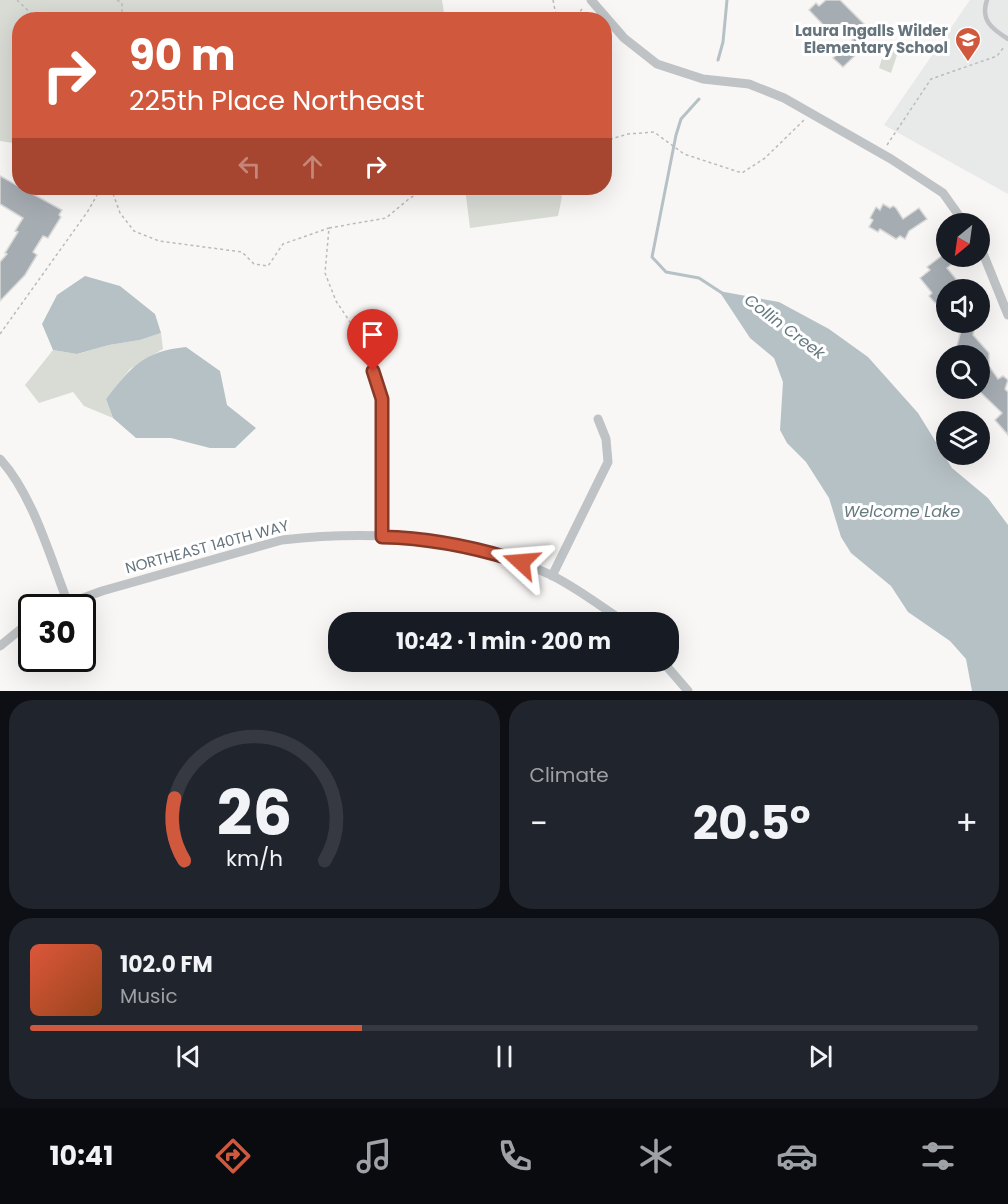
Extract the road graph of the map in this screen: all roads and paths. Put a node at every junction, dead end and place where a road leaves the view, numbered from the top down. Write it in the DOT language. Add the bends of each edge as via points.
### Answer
graph roads {
  1 [pos="17,0"];
  2 [pos="591,0"];
  3 [pos="987,0"];
  4 [pos="30,12"];
  5 [pos="580,12"];
  6 [pos="601,12"];
  7 [pos="612,24"];
  8 [pos="1007,37"];
  9 [pos="810,113"];
  10 [pos="612,139"];
  11 [pos="882,153"];
  12 [pos="98,195"];
  13 [pos="114,195"];
  14 [pos="415,195"];
  15 [pos="958,213"];
  16 [pos="329,228"];
  17 [pos="989,267"];
  18 [pos="1008,315"];
  19 [pos="0,334"];
  20 [pos="373,371"];
  21 [pos="598,419"];
  22 [pos="0,459"];
  23 [pos="382,537"];
  24 [pos="552,576"];
  25 [pos="64,594"];
  26 [pos="96,595"];
  27 [pos="610,612"];
  28 [pos="18,631"];
  29 [pos="0,646"];
  30 [pos="672,672"];
  31 [pos="688,691"];
  1 -- 4 [label="path"];
  2 -- 5 [label="path"];
  2 -- 6 [label="street"];
  3 -- 8 [label="lane" via="984,14 988,25"];
  7 -- 9 [label="street" via="657,64 703,79 749,84"];
  8 -- 11 [label="path" via="997,56 931,79"];
  9 -- 10 [label="path" via="786,139 742,173 684,154 654,132"];
  9 -- 11 [label="street"];
  11 -- 15 [label="street" via="944,193"];
  12 -- 19 [label="path"];
  13 -- 16 [label="path" via="120,213 134,231 159,241 242,252 254,264 268,266 283,244"];
  14 -- 16 [label="path" via="386,218"];
  16 -- 20 [label="path" via="325,273"];
  17 -- 18 [label="street"];
  20 -- 23 [label="street" via="382,399"];
  21 -- 24 [label="street" via="606,439 608,462"];
  22 -- 25 [label="street" via="9,468 33,514"];
  23 -- 24 [label="street, NORTHEAST 140TH WAY" via="473,547"];
  23 -- 26 [label="street, NORTHEAST 140TH WAY" via="282,540"];
  24 -- 27 [label="street, NORTHEAST 140TH WAY"];
  28 -- 29 [label="street"];
  30 -- 31 [label="street"];
}
